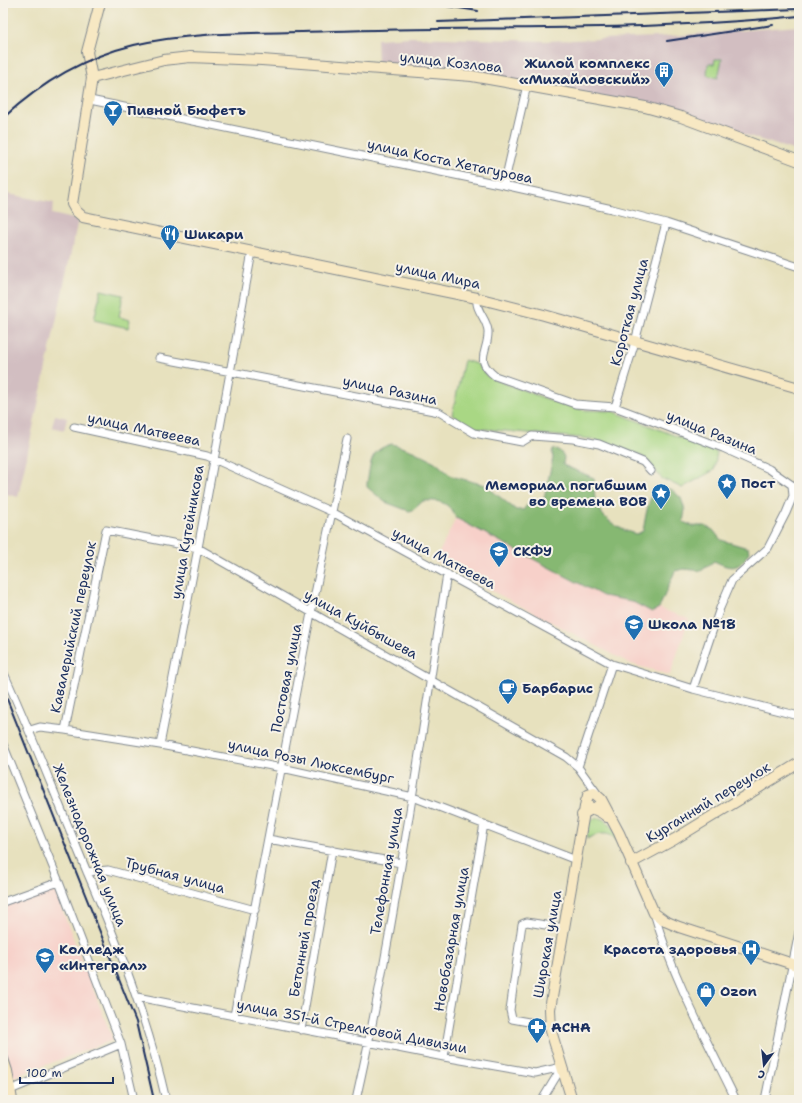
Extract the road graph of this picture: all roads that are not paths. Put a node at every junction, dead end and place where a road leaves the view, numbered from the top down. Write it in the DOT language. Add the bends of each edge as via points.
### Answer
graph roads {
  1 [pos="100,3"];
  2 [pos="92,78"];
  3 [pos="527,85"];
  4 [pos="90,100"];
  5 [pos="799,161"];
  6 [pos="504,185"];
  7 [pos="666,223"];
  8 [pos="252,252"];
  9 [pos="799,267"];
  10 [pos="477,298"];
  11 [pos="635,342"];
  12 [pos="159,358"];
  13 [pos="229,371"];
  14 [pos="799,388"];
  15 [pos="615,408"];
  16 [pos="74,427"];
  17 [pos="347,439"];
  18 [pos="214,459"];
  19 [pos="651,471"];
  20 [pos="795,486"];
  21 [pos="332,512"];
  22 [pos="106,530"];
  23 [pos="198,548"];
  24 [pos="447,574"];
  25 [pos="311,612"];
  26 [pos="612,664"];
  27 [pos="3,671"];
  28 [pos="430,679"];
  29 [pos="693,689"];
  30 [pos="799,716"];
  31 [pos="30,730"];
  32 [pos="65,730"];
  33 [pos="3,744"];
  34 [pos="160,746"];
  35 [pos="799,762"];
  36 [pos="578,767"];
  37 [pos="282,768"];
  38 [pos="585,778"];
  39 [pos="413,797"];
  40 [pos="600,798"];
  41 [pos="586,799"];
  42 [pos="594,808"];
  43 [pos="582,814"];
  44 [pos="610,820"];
  45 [pos="484,824"];
  46 [pos="268,839"];
  47 [pos="332,850"];
  48 [pos="576,860"];
  49 [pos="401,863"];
  50 [pos="631,863"];
  51 [pos="87,872"];
  52 [pos="59,882"];
  53 [pos="3,902"];
  54 [pos="254,910"];
  55 [pos="654,913"];
  56 [pos="564,928"];
  57 [pos="799,932"];
  58 [pos="796,965"];
  59 [pos="137,997"];
  60 [pos="234,1016"];
  61 [pos="550,1026"];
  62 [pos="301,1030"];
  63 [pos="369,1042"];
  64 [pos="121,1044"];
  65 [pos="444,1057"];
  66 [pos="3,1058"];
  67 [pos="562,1067"];
  68 [pos="8,1094"];
  69 [pos="134,1100"];
  70 [pos="166,1100"];
  71 [pos="356,1100"];
  72 [pos="542,1100"];
  73 [pos="572,1100"];
  74 [pos="736,1100"];
  75 [pos="765,1100"];
  1 -- 2 [label="main road" via="87,52"];
  2 -- 3 [label="main road, улица Козлова" via="164,60 216,57 472,76"];
  2 -- 4 [label="main road"];
  3 -- 5 [label="main road, улица Козлова" via="645,107 682,117"];
  3 -- 6 [label="street"];
  4 -- 6 [label="street, улица Коста Хетагурова"];
  4 -- 8 [label="main road, улица Мира" via="72,204 76,212 83,217"];
  6 -- 7 [label="street, улица Коста Хетагурова"];
  7 -- 9 [label="street, улица Коста Хетагурова"];
  7 -- 11 [label="street, Короткая улица"];
  8 -- 10 [label="main road, улица Мира"];
  8 -- 13 [label="street, улица Кутейникова"];
  10 -- 11 [label="main road, улица Мира"];
  10 -- 15 [label="street, улица Разина" via="476,305 488,330 482,359 486,369 495,376 575,404"];
  11 -- 14 [label="main road, улица Мира"];
  11 -- 15 [label="street, Короткая улица"];
  12 -- 13 [label="street, улица Разина"];
  13 -- 18 [label="street, улица Кутейникова"];
  13 -- 19 [label="street, улица Разина" via="440,412 474,433 522,442 532,436 599,444 643,462"];
  15 -- 20 [label="street, улица Разина" via="723,448 769,469"];
  16 -- 18 [label="street, улица Матвеева"];
  17 -- 21 [label="street, Постовая улица"];
  18 -- 21 [label="street, улица Матвеева"];
  18 -- 23 [label="street, улица Кутейникова"];
  20 -- 29 [label="street" via="786,513 768,548 732,580"];
  21 -- 24 [label="street, улица Матвеева"];
  21 -- 25 [label="street, Постовая улица"];
  22 -- 23 [label="street, улица Куйбышева"];
  22 -- 32 [label="street, Кавалерийский переулок"];
  23 -- 25 [label="street, улица Куйбышева"];
  23 -- 34 [label="street, улица Кутейникова"];
  24 -- 26 [label="street, улица Матвеева"];
  24 -- 28 [label="street, Телефонная улица"];
  25 -- 28 [label="street, улица Куйбышева"];
  25 -- 37 [label="street, Постовая улица"];
  26 -- 29 [label="street, улица Матвеева"];
  26 -- 36 [label="street"];
  27 -- 31 [label="street, Железнодорожная улица"];
  28 -- 36 [label="street, улица Куйбышева" via="554,750"];
  28 -- 39 [label="street, Телефонная улица"];
  29 -- 30 [label="street, улица Матвеева"];
  31 -- 32 [label="street, улица Розы Люксембург" via="40,727"];
  31 -- 51 [label="street, Железнодорожная улица"];
  32 -- 34 [label="street, улица Розы Люксембург"];
  33 -- 52 [label="street"];
  34 -- 37 [label="street, улица Розы Люксембург"];
  35 -- 50 [label="main road, Курганный переулок" via="675,839"];
  36 -- 38 [label="street, улица Куйбышева"];
  37 -- 39 [label="street, улица Розы Люксембург"];
  37 -- 46 [label="street, Постовая улица"];
  38 -- 40 [label="street, улица Куйбышева"];
  38 -- 41 [label="street, улица Куйбышева"];
  39 -- 45 [label="street, улица Розы Люксембург"];
  39 -- 49 [label="street, Телефонная улица"];
  40 -- 41 [label="main road" via="594,793"];
  40 -- 42 [label="main road" via="600,805"];
  40 -- 44 [label="main road, улица Куйбышева"];
  41 -- 42 [label="main road, улица Куйбышева" via="588,806"];
  41 -- 43 [label="main road, Широкая улица"];
  42 -- 43 [label="main road"];
  42 -- 44 [label="main road, улица Куйбышева"];
  43 -- 48 [label="main road, Широкая улица" via="583,825"];
  44 -- 50 [label="main road, улица Куйбышева"];
  45 -- 48 [label="street, улица Розы Люксембург"];
  45 -- 65 [label="street, Новобазарная улица"];
  46 -- 47 [label="street"];
  46 -- 54 [label="street, Постовая улица"];
  47 -- 49 [label="street"];
  47 -- 62 [label="street, Бетонный проезд"];
  48 -- 56 [label="main road, Широкая улица"];
  49 -- 63 [label="street, Телефонная улица"];
  50 -- 55 [label="main road"];
  51 -- 54 [label="street, Трубная улица" via="108,870"];
  51 -- 59 [label="street, Железнодорожная улица"];
  52 -- 53 [label="street"];
  52 -- 64 [label="street"];
  54 -- 60 [label="street, Постовая улица"];
  55 -- 58 [label="main road" via="680,927"];
  55 -- 74 [label="street" via="660,936 686,996"];
  56 -- 61 [label="main road, Широкая улица" via="550,1010"];
  56 -- 61 [label="street" via="527,922 522,924 510,1010 512,1019"];
  57 -- 58 [label="street"];
  58 -- 75 [label="street"];
  59 -- 60 [label="street, улица 351-й Стрелковой Дивизии"];
  59 -- 70 [label="street, Железнодорожная улица"];
  60 -- 62 [label="street, улица 351-й Стрелковой Дивизии"];
  61 -- 67 [label="main road, Широкая улица"];
  62 -- 63 [label="street, улица 351-й Стрелковой Дивизии"];
  63 -- 65 [label="street, улица 351-й Стрелковой Дивизии"];
  63 -- 71 [label="street, Телефонная улица"];
  64 -- 68 [label="street"];
  64 -- 69 [label="street"];
  65 -- 67 [label="street, улица 351-й Стрелковой Дивизии" via="535,1072"];
  66 -- 68 [label="main road" via="7,1071"];
  67 -- 72 [label="street"];
  67 -- 73 [label="main road, Широкая улица"];
}
